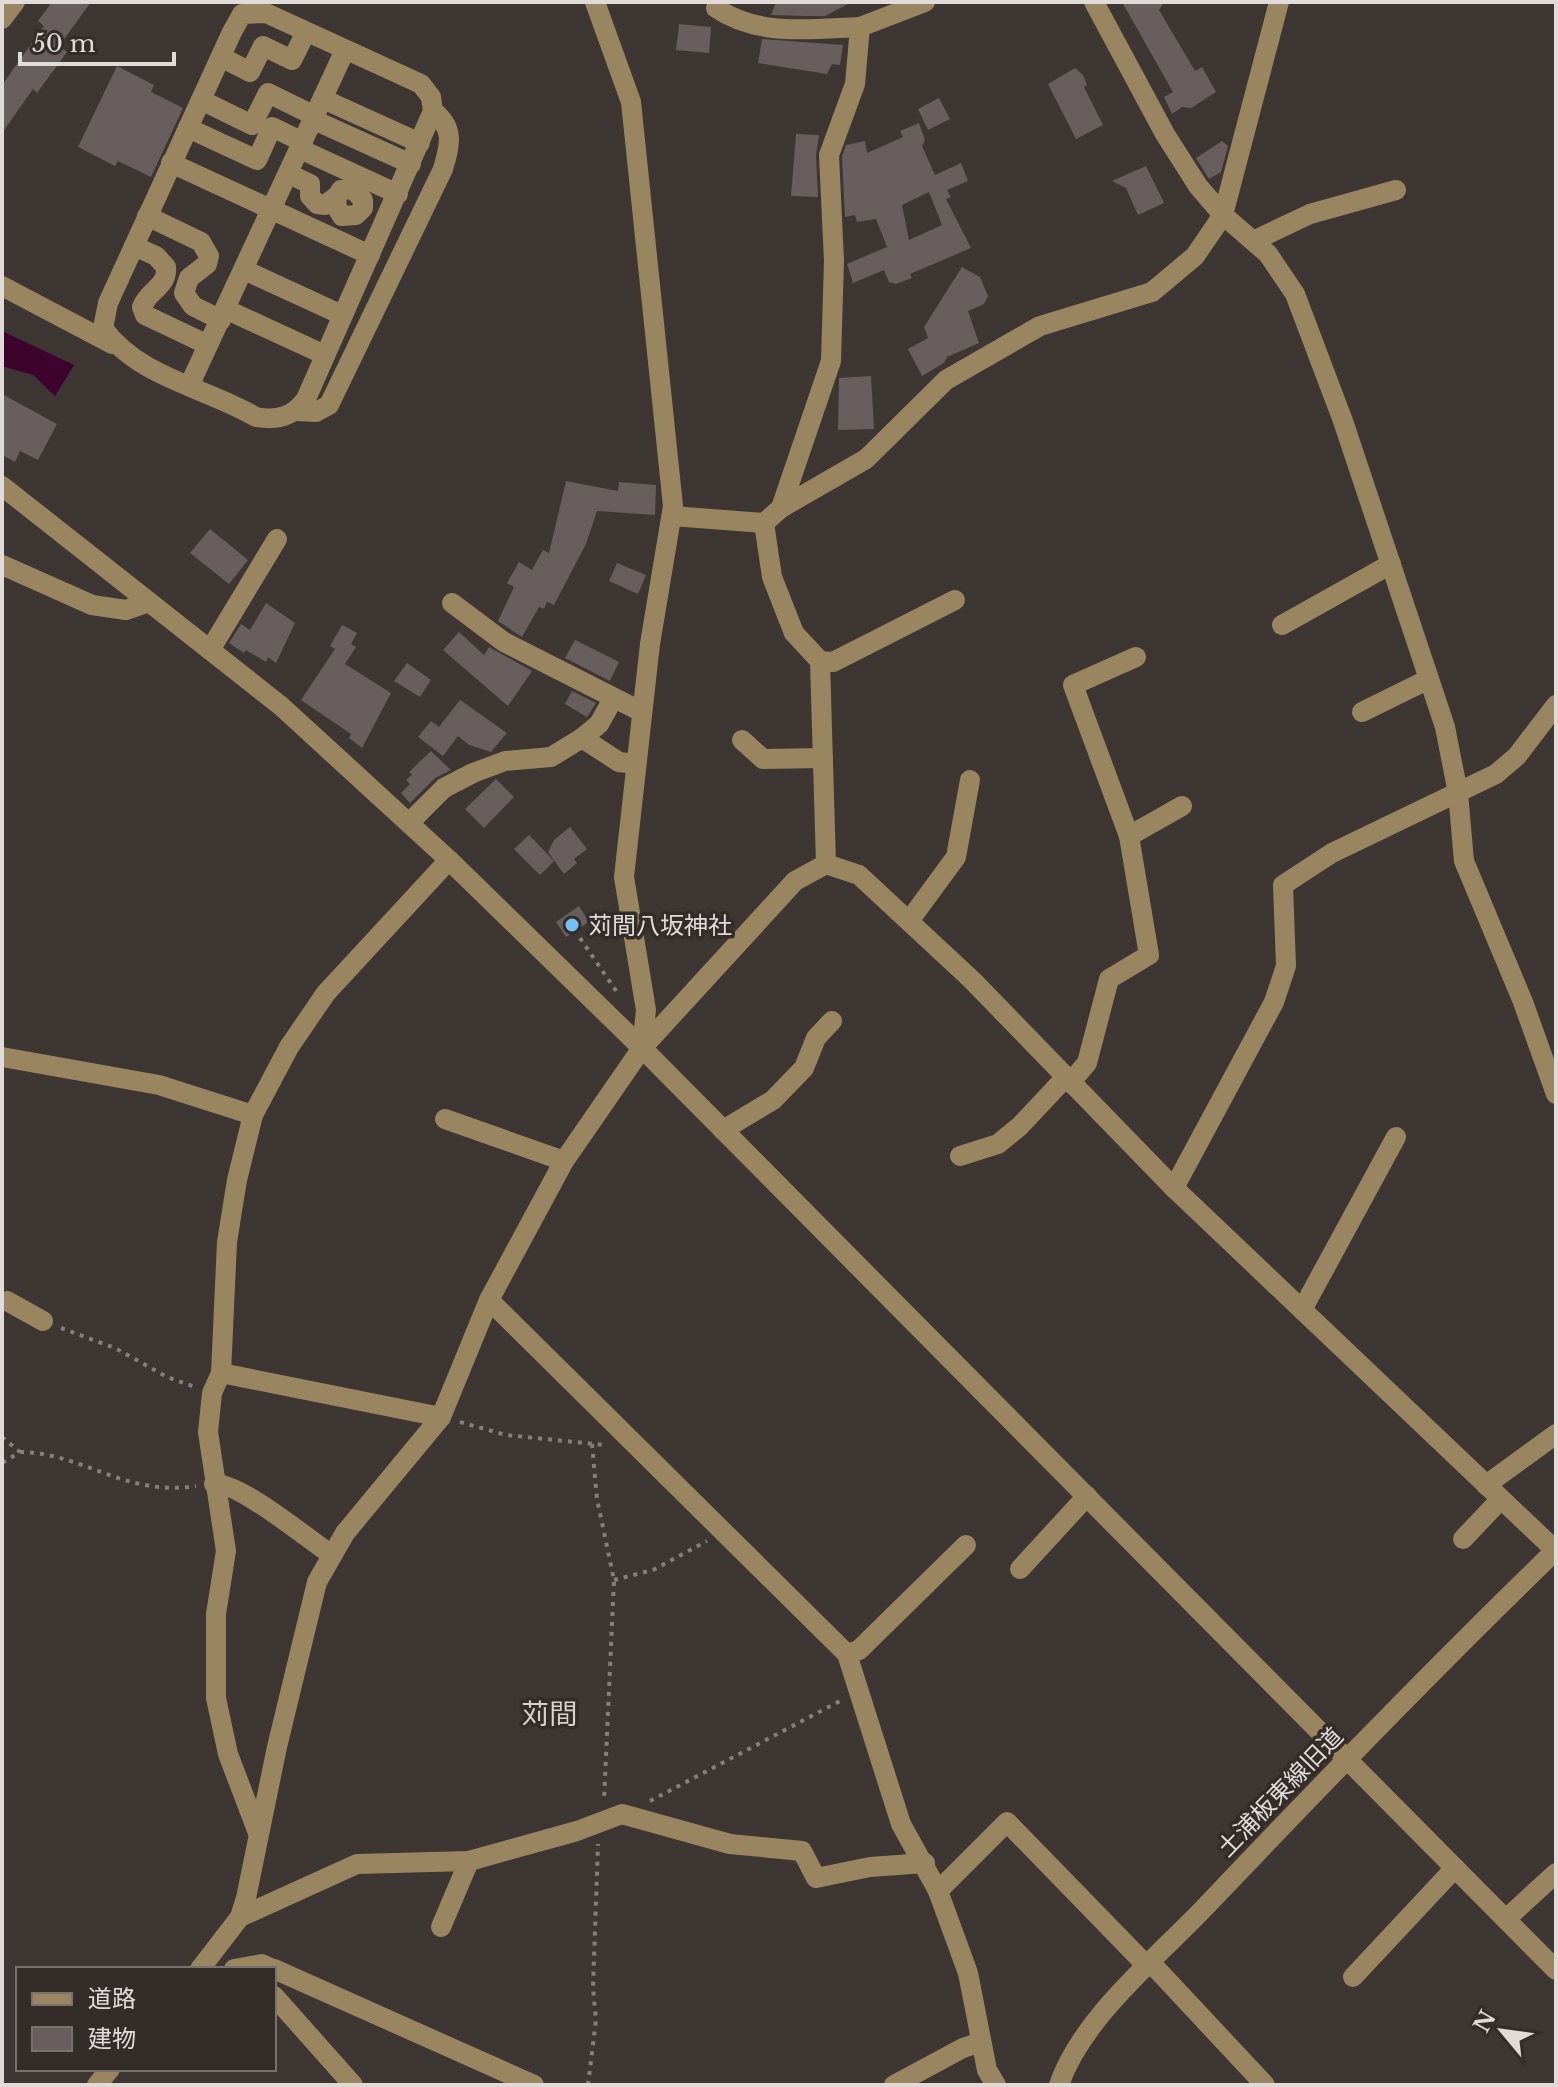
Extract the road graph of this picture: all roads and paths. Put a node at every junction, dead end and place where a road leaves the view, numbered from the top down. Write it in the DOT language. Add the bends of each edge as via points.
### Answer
graph roads {
  1 [pos="15,2"];
  2 [pos="595,2"];
  3 [pos="925,2"];
  4 [pos="1094,2"];
  5 [pos="1279,2"];
  6 [pos="709,4"];
  7 [pos="2,19"];
  8 [pos="860,27"];
  9 [pos="306,32"];
  10 [pos="345,50"];
  11 [pos="221,57"];
  12 [pos="201,100"];
  13 [pos="433,111"];
  14 [pos="317,112"];
  15 [pos="188,128"];
  16 [pos="420,143"];
  17 [pos="302,145"];
  18 [pos="349,154"];
  19 [pos="171,163"];
  20 [pos="411,164"];
  21 [pos="289,174"];
  22 [pos="1396,190"];
  23 [pos="398,194"];
  24 [pos="272,209"];
  25 [pos="1223,215"];
  26 [pos="147,216"];
  27 [pos="333,238"];
  28 [pos="1255,240"];
  29 [pos="134,246"];
  30 [pos="370,255"];
  31 [pos="244,270"];
  32 [pos="2,286"];
  33 [pos="223,314"];
  34 [pos="342,315"];
  35 [pos="208,345"];
  36 [pos="117,347"];
  37 [pos="325,355"];
  38 [pos="189,386"];
  39 [pos="297,411"];
  40 [pos="2,486"];
  41 [pos="781,508"];
  42 [pos="672,516"];
  43 [pos="764,523"];
  44 [pos="277,539"];
  45 [pos="1391,564"];
  46 [pos="2,565"];
  47 [pos="955,600"];
  48 [pos="149,602"];
  49 [pos="452,603"];
  50 [pos="1282,625"];
  51 [pos="210,650"];
  52 [pos="1136,657"];
  53 [pos="820,661"];
  54 [pos="1429,679"];
  55 [pos="613,699"];
  56 [pos="1556,705"];
  57 [pos="642,712"];
  58 [pos="1362,712"];
  59 [pos="582,738"];
  60 [pos="742,740"];
  61 [pos="823,758"];
  62 [pos="636,764"];
  63 [pos="970,780"];
  64 [pos="1458,793"];
  65 [pos="1182,806"];
  66 [pos="409,823"];
  67 [pos="1129,836"];
  68 [pos="449,860"];
  69 [pos="826,864"];
  70 [pos="909,921"];
  71 [pos="580,938"];
  72 [pos="620,996"];
  73 [pos="832,1021"];
  74 [pos="642,1048"];
  75 [pos="2,1057"];
  76 [pos="1067,1081"];
  77 [pos="1556,1094"];
  78 [pos="253,1115"];
  79 [pos="445,1119"];
  80 [pos="723,1130"];
  81 [pos="1396,1137"];
  82 [pos="960,1156"];
  83 [pos="564,1161"];
  84 [pos="1174,1188"];
  85 [pos="489,1300"];
  86 [pos="4,1302"];
  87 [pos="1302,1310"];
  88 [pos="43,1321"];
  89 [pos="221,1373"];
  90 [pos="212,1393"];
  91 [pos="441,1417"];
  92 [pos="1556,1434"];
  93 [pos="2,1437"];
  94 [pos="630,1438"];
  95 [pos="592,1444"];
  96 [pos="20,1452"];
  97 [pos="2,1463"];
  98 [pos="214,1484"];
  99 [pos="1494,1492"];
  100 [pos="1087,1496"];
  101 [pos="724,1532"];
  102 [pos="1463,1539"];
  103 [pos="966,1545"];
  104 [pos="1556,1550"];
  105 [pos="332,1555"];
  106 [pos="1020,1569"];
  107 [pos="614,1580"];
  108 [pos="847,1654"];
  109 [pos="857,1692"];
  110 [pos="1348,1758"];
  111 [pos="622,1814"];
  112 [pos="603,1822"];
  113 [pos="258,1833"];
  114 [pos="469,1861"];
  115 [pos="925,1863"];
  116 [pos="1455,1868"];
  117 [pos="1556,1873"];
  118 [pos="938,1891"];
  119 [pos="240,1917"];
  120 [pos="1506,1919"];
  121 [pos="441,1927"];
  122 [pos="1150,1965"];
  123 [pos="202,1967"];
  124 [pos="248,1967"];
  125 [pos="269,1967"];
  126 [pos="276,1970"];
  127 [pos="1556,1970"];
  128 [pos="1353,1977"];
  129 [pos="276,1998"];
  130 [pos="981,2042"];
  131 [pos="353,2085"];
  132 [pos="534,2085"];
  133 [pos="588,2085"];
  134 [pos="894,2085"];
  135 [pos="996,2085"];
  136 [pos="1059,2085"];
  137 [pos="1265,2085"];
  1 -- 7 [label="street"];
  2 -- 42 [label="street" via="631,102"];
  3 -- 8 [label="street"];
  4 -- 25 [label="street" via="1165,134"];
  5 -- 25 [label="street"];
  6 -- 8 [label="street" via="733,19 773,30"];
  8 -- 41 [label="street" via="855,84 829,155 831,361"];
  9 -- 10 [label="street"];
  9 -- 11 [label="street" via="266,13 242,14"];
  9 -- 11 [label="street" via="292,60 263,46 250,72"];
  10 -- 13 [label="street" via="421,84"];
  10 -- 14 [label="street"];
  11 -- 12 [label="street"];
  12 -- 14 [label="street" via="252,125 268,93"];
  12 -- 15 [label="street"];
  13 -- 16 [label="street"];
  13 -- 39 [label="street" via="447,126 451,141 443,169 329,405 316,412"];
  14 -- 16 [label="street" via="373,113"];
  14 -- 17 [label="street"];
  14 -- 18 [label="street"];
  15 -- 17 [label="street" via="257,160 272,127"];
  15 -- 19 [label="street"];
  16 -- 20 [label="street"];
  17 -- 18 [label="street"];
  17 -- 21 [label="street"];
  18 -- 20 [label="street"];
  18 -- 23 [label="street"];
  19 -- 24 [label="street"];
  19 -- 26 [label="street"];
  20 -- 23 [label="street"];
  21 -- 24 [label="street"];
  21 -- 27 [label="street" via="310,184 317,204 337,196 342,216"];
  22 -- 28 [label="street" via="1310,214"];
  23 -- 30 [label="street"];
  24 -- 27 [label="street"];
  24 -- 31 [label="street"];
  25 -- 28 [label="street"];
  25 -- 41 [label="street" via="1195,256 1152,292 1040,326 946,380 866,459"];
  26 -- 29 [label="street"];
  26 -- 33 [label="street" via="206,248 207,264 189,278 184,293 193,306"];
  27 -- 30 [label="street"];
  28 -- 45 [label="street" via="1295,294"];
  29 -- 35 [label="street" via="166,267 162,284 145,299 145,315"];
  29 -- 36 [label="street" via="108,303 103,328"];
  30 -- 34 [label="street"];
  31 -- 33 [label="street"];
  31 -- 34 [label="street"];
  32 -- 36 [label="street"];
  33 -- 35 [label="street"];
  33 -- 37 [label="street"];
  34 -- 37 [label="street"];
  35 -- 38 [label="street"];
  36 -- 38 [label="street"];
  37 -- 39 [label="street"];
  38 -- 39 [label="street" via="256,417 271,420"];
  40 -- 48 [label="street"];
  41 -- 43 [label="street"];
  42 -- 43 [label="street"];
  42 -- 57 [label="street"];
  43 -- 53 [label="street" via="772,577 794,633"];
  44 -- 51 [label="street"];
  45 -- 50 [label="street"];
  45 -- 54 [label="street"];
  46 -- 48 [label="street" via="92,605 126,610"];
  47 -- 53 [label="street" via="833,662"];
  48 -- 51 [label="street"];
  49 -- 55 [label="street" via="504,642"];
  51 -- 66 [label="street" via="281,706"];
  52 -- 67 [label="street" via="1073,685"];
  53 -- 61 [label="street"];
  54 -- 58 [label="street"];
  54 -- 64 [label="street"];
  55 -- 57 [label="street"];
  55 -- 59 [label="street" via="599,724"];
  56 -- 64 [label="street" via="1517,756 1496,774"];
  57 -- 62 [label="street"];
  59 -- 62 [label="street" via="619,762"];
  59 -- 66 [label="street" via="551,757 505,761 473,773 444,788"];
  60 -- 61 [label="street" via="763,759"];
  61 -- 69 [label="street"];
  62 -- 74 [label="street" via="624,877 646,1010"];
  63 -- 70 [label="street" via="956,857"];
  64 -- 77 [label="street" via="1464,861"];
  64 -- 84 [label="street" via="1332,853 1283,885 1286,966 1274,1002"];
  65 -- 67 [label="street"];
  66 -- 68 [label="street"];
  67 -- 76 [label="street" via="1149,955 1109,979 1087,1063"];
  68 -- 74 [label="street"];
  68 -- 78 [label="street" via="326,993 289,1047"];
  69 -- 70 [label="street" via="859,875"];
  69 -- 74 [label="street" via="795,881"];
  70 -- 76 [label="street"];
  71 -- 72 [label="path"];
  73 -- 80 [label="street" via="816,1038 804,1068 773,1100"];
  74 -- 80 [label="street"];
  74 -- 83 [label="street"];
  75 -- 78 [label="street" via="159,1085"];
  76 -- 82 [label="street" via="998,1144"];
  76 -- 84 [label="street"];
  78 -- 89 [label="street" via="227,1242"];
  79 -- 83 [label="street"];
  80 -- 100 [label="street"];
  81 -- 87 [label="street"];
  83 -- 85 [label="street"];
  84 -- 87 [label="street"];
  85 -- 91 [label="street"];
  85 -- 94 [label="street"];
  86 -- 88 [label="street"];
  87 -- 99 [label="street"];
  88 -- 90 [label="path"];
  89 -- 90 [label="street"];
  89 -- 91 [label="street"];
  90 -- 98 [label="street" via="208,1432"];
  91 -- 95 [label="path" via="506,1435"];
  91 -- 105 [label="street"];
  92 -- 99 [label="street"];
  93 -- 96 [label="path"];
  94 -- 95 [label="path"];
  94 -- 101 [label="street"];
  95 -- 107 [label="path"];
  96 -- 97 [label="path"];
  96 -- 98 [label="path" via="55,1454 137,1486 177,1489"];
  98 -- 105 [label="street" via="223,1483 243,1495"];
  98 -- 113 [label="street" via="226,1551 216,1614 216,1698 228,1754"];
  99 -- 102 [label="street"];
  99 -- 104 [label="street"];
  100 -- 106 [label="street"];
  100 -- 110 [label="street"];
  101 -- 107 [label="path" via="653,1570"];
  101 -- 108 [label="street"];
  103 -- 108 [label="street" via="859,1650"];
  104 -- 110 [label="street, 土浦板東線旧道"];
  105 -- 113 [label="street" via="317,1582"];
  107 -- 112 [label="path"];
  108 -- 109 [label="street"];
  109 -- 111 [label="path"];
  109 -- 115 [label="street" via="901,1824"];
  110 -- 116 [label="street"];
  110 -- 122 [label="street, 土浦板東線旧道"];
  111 -- 112 [label="street"];
  111 -- 115 [label="street" via="730,1844 802,1851 816,1878"];
  112 -- 114 [label="street"];
  112 -- 133 [label="path" via="594,1878 596,2020"];
  113 -- 119 [label="street"];
  114 -- 119 [label="street" via="357,1864"];
  114 -- 121 [label="street"];
  115 -- 118 [label="street"];
  116 -- 120 [label="street"];
  116 -- 128 [label="street"];
  117 -- 120 [label="street"];
  118 -- 122 [label="street" via="1007,1822"];
  118 -- 130 [label="street" via="968,1973"];
  119 -- 123 [label="street"];
  120 -- 127 [label="street"];
  122 -- 136 [label="street, 土浦板東線旧道" via="1077,2045"];
  122 -- 137 [label="street"];
  124 -- 125 [label="street"];
  126 -- 132 [label="street"];
  129 -- 131 [label="street"];
  130 -- 134 [label="street"];
  130 -- 135 [label="street"];
}
